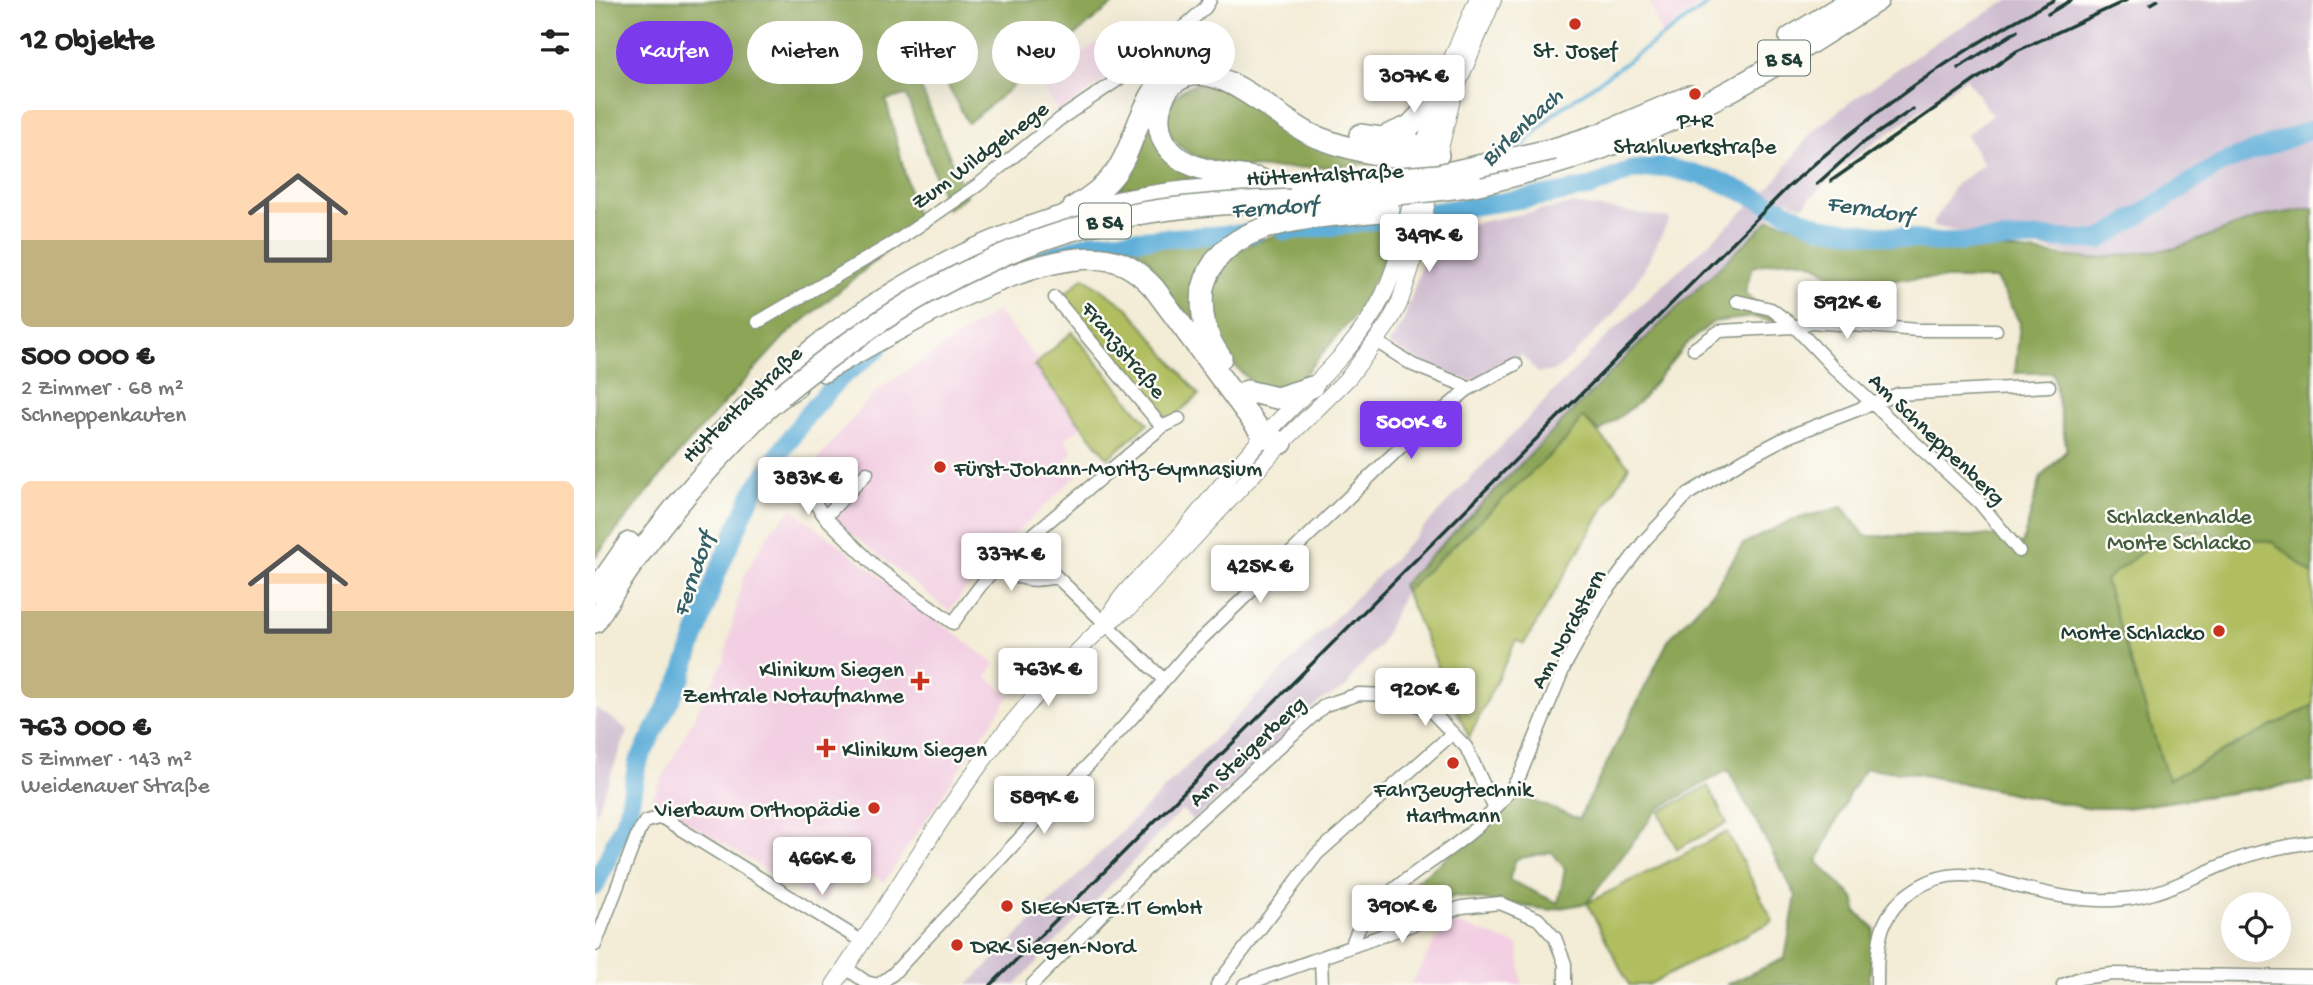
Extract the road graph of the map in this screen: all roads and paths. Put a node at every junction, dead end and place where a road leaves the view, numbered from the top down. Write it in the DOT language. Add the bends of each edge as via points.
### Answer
graph roads {
  1 [pos="1477,0"];
  2 [pos="1493,0"];
  3 [pos="1850,0"];
  4 [pos="1878,0"];
  5 [pos="1207,3"];
  6 [pos="1439,95"];
  7 [pos="1380,138"];
  8 [pos="1427,153"];
  9 [pos="1474,184"];
  10 [pos="1300,186"];
  11 [pos="1057,218"];
  12 [pos="1412,233"];
  13 [pos="1055,298"];
  14 [pos="1737,301"];
  15 [pos="758,322"];
  16 [pos="1795,327"];
  17 [pos="1996,330"];
  18 [pos="1377,342"];
  19 [pos="1694,349"];
  20 [pos="1516,364"];
  21 [pos="2049,386"];
  22 [pos="1312,387"];
  23 [pos="1467,390"];
  24 [pos="1247,391"];
  25 [pos="781,395"];
  26 [pos="1873,404"];
  27 [pos="1179,419"];
  28 [pos="1162,427"];
  29 [pos="1274,435"];
  30 [pos="867,473"];
  31 [pos="807,492"];
  32 [pos="825,517"];
  33 [pos="1023,549"];
  34 [pos="2019,551"];
  35 [pos="999,566"];
  36 [pos="1058,577"];
  37 [pos="595,593"];
  38 [pos="595,622"];
  39 [pos="1106,622"];
  40 [pos="1164,680"];
  41 [pos="1453,733"];
  42 [pos="1494,807"];
  43 [pos="2313,842"];
  44 [pos="863,942"];
  45 [pos="595,945"];
  46 [pos="1352,945"];
  47 [pos="1321,958"];
  48 [pos="846,968"];
  49 [pos="2313,977"];
  50 [pos="2161,980"];
  51 [pos="834,985"];
  52 [pos="1032,985"];
  53 [pos="1217,985"];
  54 [pos="1244,985"];
  55 [pos="1322,985"];
  56 [pos="1565,985"];
  57 [pos="1877,985"];
  58 [pos="2063,985"];
  1 -- 6 [label="main road"];
  2 -- 8 [label="main road"];
  3 -- 10 [label="highway, Hüttentalstraße / B 54, bridge" via="1720,81 1598,135 1513,161 1438,175"];
  4 -- 9 [label="highway, Hüttentalstraße / B 54" via="1727,93 1650,131 1557,165"];
  5 -- 15 [label="street, Zum Wildgehege" via="1144,62 1060,119 978,185 895,242"];
  6 -- 7 [label="highway" via="1410,126"];
  6 -- 8 [label="main road"];
  7 -- 8 [label="highway"];
  7 -- 11 [label="highway" via="1346,133 1319,122 1240,72 1207,61 1174,69 1148,101 1117,173"];
  8 -- 10 [label="highway" via="1366,151 1311,135 1240,88 1206,74 1180,78 1170,87 1159,108 1163,139 1174,155 1203,169"];
  8 -- 12 [label="main road"];
  9 -- 24 [label="highway, bridge" via="1446,199 1254,230 1222,251 1211,264 1203,288 1202,314 1219,356"];
  9 -- 25 [label="highway, Hüttentalstraße / B 54, bridge" via="1398,196 1163,210 1060,232 993,257 924,292 855,337"];
  10 -- 11 [label="highway, Hüttentalstraße / B 54" via="1161,194"];
  11 -- 37 [label="highway, Hüttentalstraße / B 54" via="955,257 878,302 817,346 738,416 703,454 633,538"];
  12 -- 18 [label="main road" via="1399,304"];
  12 -- 22 [label="main road" via="1375,310"];
  13 -- 28 [label="street, Franzstraße"];
  14 -- 16 [label="street, Am Schneppenberg" via="1771,309"];
  16 -- 17 [label="street" via="1811,322"];
  16 -- 19 [label="street" via="1720,331"];
  16 -- 26 [label="street, Am Schneppenberg"];
  18 -- 23 [label="street"];
  18 -- 29 [label="main road" via="1349,377"];
  20 -- 23 [label="street"];
  21 -- 26 [label="street, Am Nordstern" via="1898,394"];
  22 -- 24 [label="highway" via="1277,398"];
  22 -- 29 [label="main road"];
  23 -- 40 [label="street" via="1409,439"];
  24 -- 29 [label="highway"];
  25 -- 29 [label="highway, bridge" via="944,304 1052,265 1098,258 1122,263 1145,278"];
  25 -- 38 [label="highway, Hüttentalstraße / B 54" via="675,506"];
  26 -- 34 [label="street, Am Schneppenberg" via="1979,502"];
  26 -- 42 [label="street, Am Nordstern" via="1787,437 1719,474 1688,494 1644,540 1602,598 1565,664 1520,775"];
  27 -- 28 [label="street"];
  28 -- 33 [label="street" via="1030,537"];
  29 -- 39 [label="main road" via="1118,597"];
  30 -- 32 [label="street"];
  31 -- 32 [label="street"];
  32 -- 35 [label="street" via="877,568 953,623"];
  33 -- 35 [label="street" via="1014,551"];
  33 -- 36 [label="street"];
  35 -- 36 [label="street" via="1024,580"];
  36 -- 39 [label="street"];
  39 -- 40 [label="street"];
  39 -- 44 [label="main road" via="996,740"];
  40 -- 48 [label="street" via="893,974 878,985"];
  41 -- 42 [label="street, Am Steigerberg" via="1466,747"];
  41 -- 52 [label="street, Am Steigerberg" via="1430,710 1391,695 1359,694 1325,705 1156,859"];
  41 -- 53 [label="street" via="1317,854"];
  42 -- 46 [label="street, Am Nordstern" via="1480,825 1383,899 1357,928"];
  43 -- 57 [label="street" via="2280,846 2155,894 2127,899 2073,899 1981,877 1942,877 1905,896 1890,914 1877,956"];
  44 -- 45 [label="street" via="661,817 645,822 638,832"];
  44 -- 48 [label="main road"];
  46 -- 47 [label="street"];
  46 -- 56 [label="street" via="1462,907 1500,903 1538,919 1555,938 1565,964"];
  47 -- 54 [label="street"];
  47 -- 55 [label="street"];
  48 -- 51 [label="main road"];
  49 -- 50 [label="street"];
  50 -- 58 [label="street" via="2113,974"];
}
